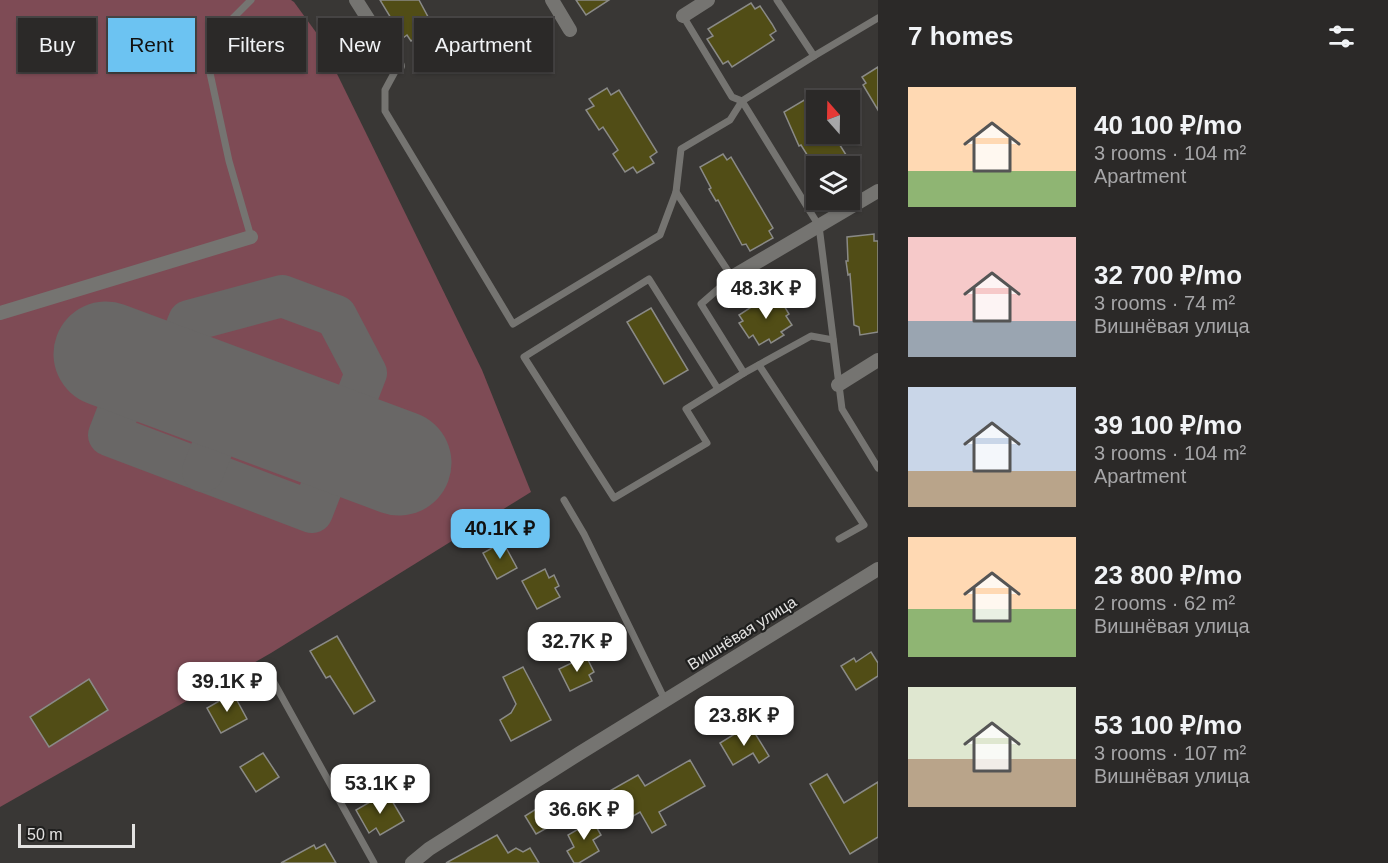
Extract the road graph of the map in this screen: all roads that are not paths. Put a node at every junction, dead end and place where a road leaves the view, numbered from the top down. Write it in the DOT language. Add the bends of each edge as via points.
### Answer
graph roads {
  1 [pos="251,0"];
  2 [pos="356,0"];
  3 [pos="552,0"];
  4 [pos="708,0"];
  5 [pos="777,0"];
  6 [pos="683,15"];
  7 [pos="367,18"];
  8 [pos="878,18"];
  9 [pos="570,30"];
  10 [pos="814,56"];
  11 [pos="395,72"];
  12 [pos="742,101"];
  13 [pos="878,191"];
  14 [pos="676,192"];
  15 [pos="819,226"];
  16 [pos="251,237"];
  17 [pos="732,277"];
  18 [pos="0,313"];
  19 [pos="833,340"];
  20 [pos="878,360"];
  21 [pos="759,365"];
  22 [pos="744,373"];
  23 [pos="838,385"];
  24 [pos="718,389"];
  25 [pos="878,468"];
  26 [pos="564,500"];
  27 [pos="839,539"];
  28 [pos="878,569"];
  29 [pos="272,679"];
  30 [pos="665,700"];
  31 [pos="374,863"];
  32 [pos="412,863"];
  1 -- 16 [label="lane" via="220,31 210,73"];
  2 -- 7 [label="street"];
  3 -- 9 [label="street"];
  4 -- 6 [label="street"];
  5 -- 10 [label="lane"];
  6 -- 12 [label="lane" via="732,97"];
  8 -- 10 [label="lane"];
  10 -- 12 [label="lane"];
  11 -- 14 [label="lane" via="385,90 385,111 513,324 660,235"];
  12 -- 14 [label="lane" via="730,120 681,149"];
  12 -- 15 [label="lane"];
  13 -- 15 [label="street"];
  14 -- 17 [label="lane"];
  15 -- 17 [label="street"];
  15 -- 19 [label="lane"];
  16 -- 18 [label="street"];
  17 -- 22 [label="lane" via="701,304"];
  19 -- 21 [label="lane" via="811,336"];
  19 -- 23 [label="lane"];
  20 -- 23 [label="street"];
  21 -- 22 [label="lane"];
  21 -- 27 [label="lane" via="864,525"];
  22 -- 24 [label="lane"];
  23 -- 25 [label="lane" via="842,409"];
  24 -- 24 [label="lane" via="686,409 706,443 614,498 524,357 649,279"];
  26 -- 30 [label="lane"];
  28 -- 30 [label="street, Вишнёвая улица"];
  29 -- 31 [label="lane"];
  30 -- 32 [label="street, Вишнёвая улица"];
}
